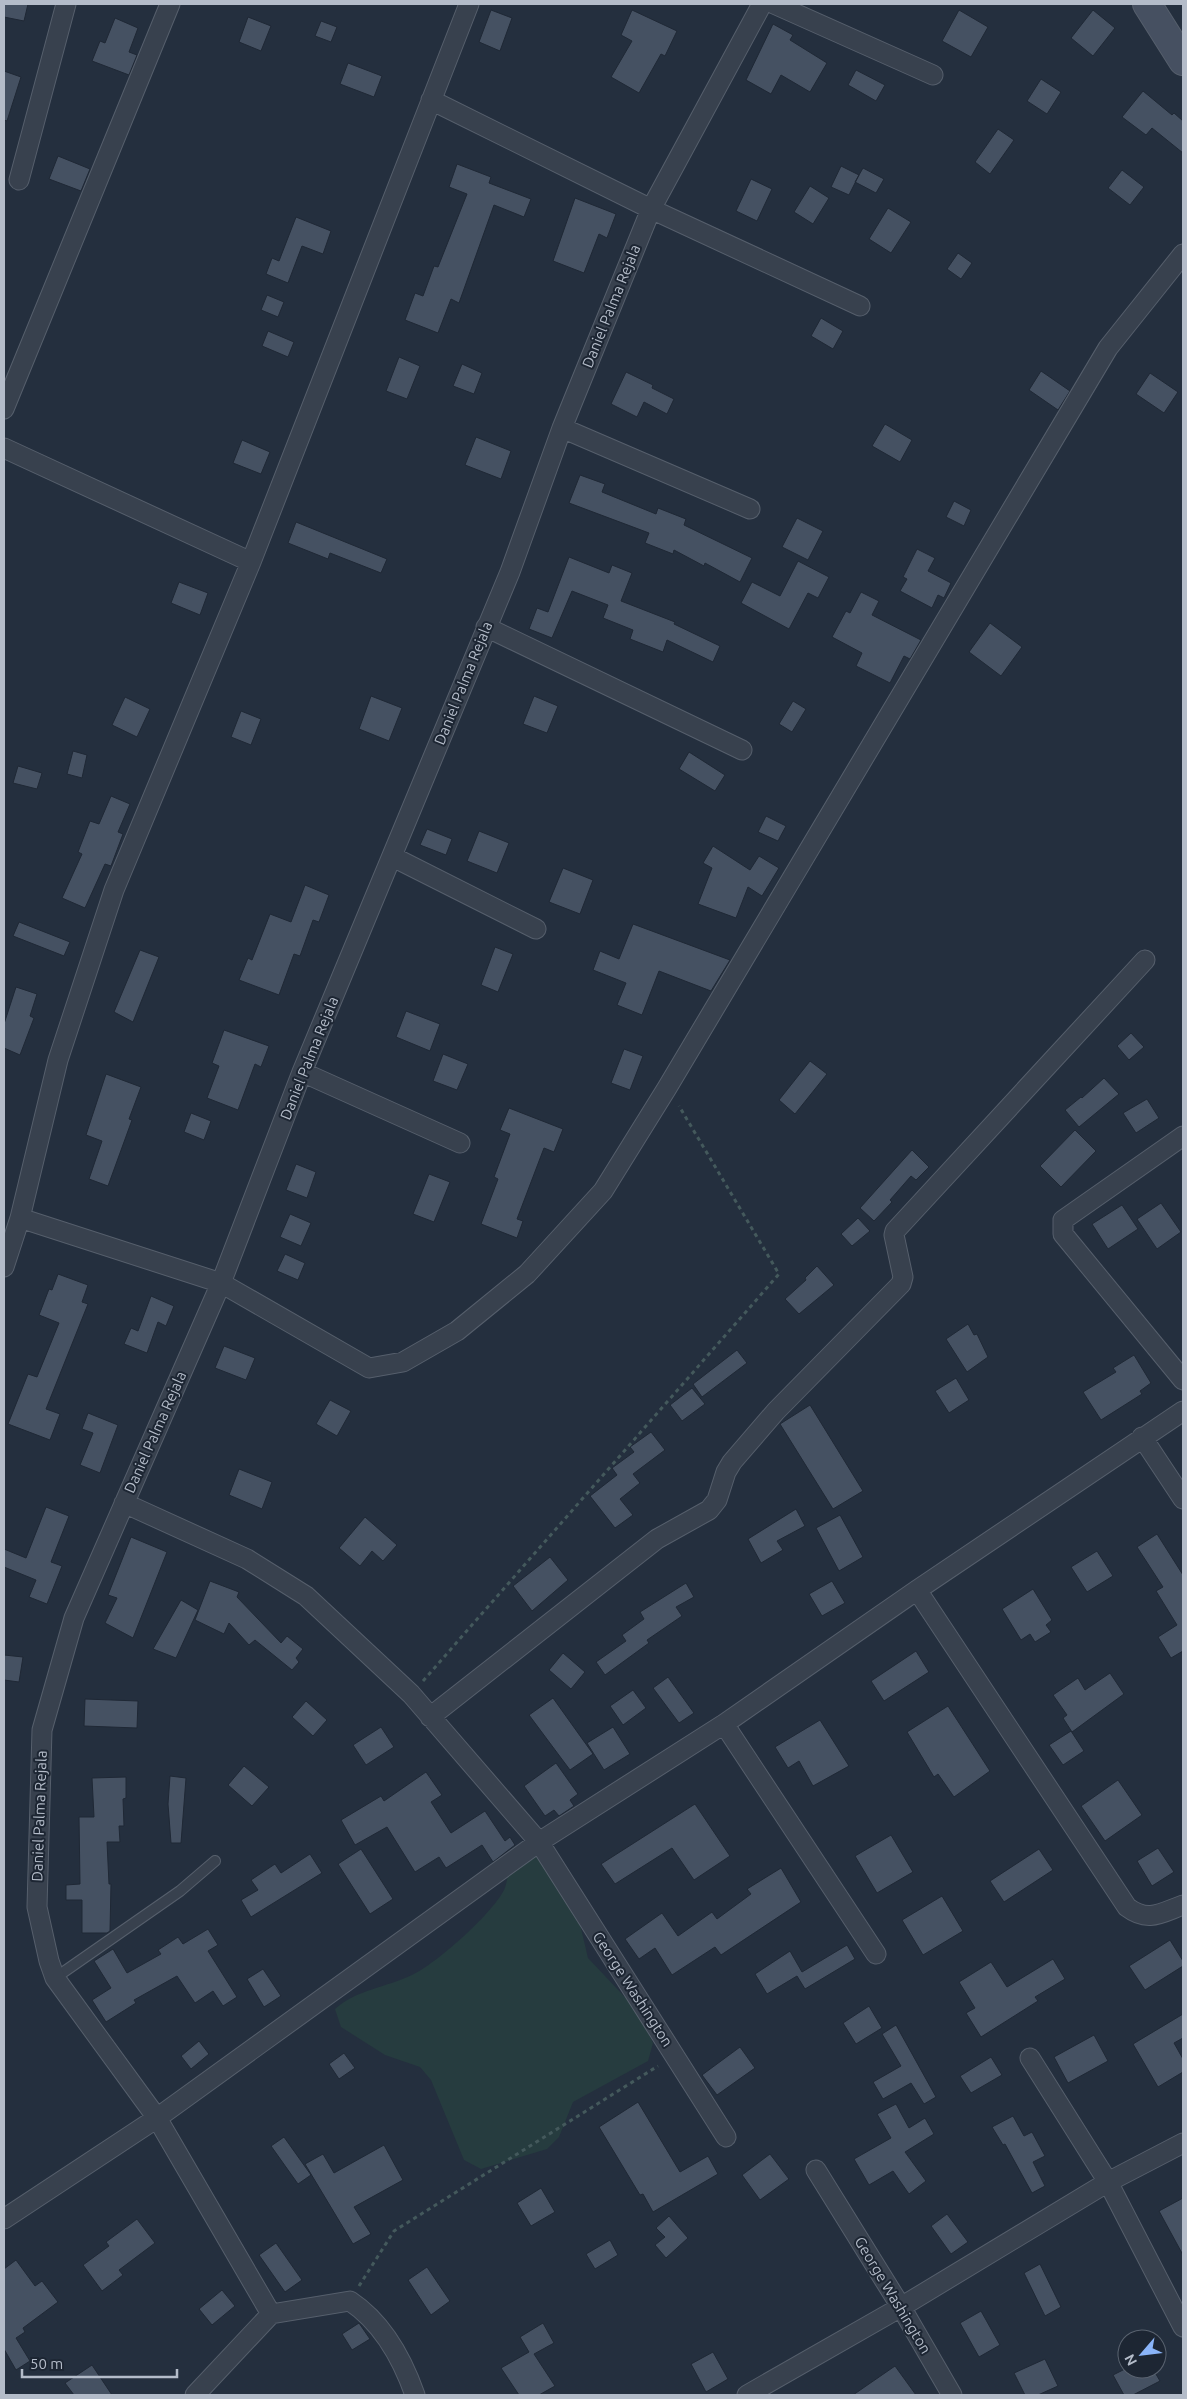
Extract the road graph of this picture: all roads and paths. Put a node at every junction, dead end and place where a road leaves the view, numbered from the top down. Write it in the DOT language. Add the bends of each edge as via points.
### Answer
graph roads {
  1 [pos="66,4"];
  2 [pos="170,4"];
  3 [pos="469,4"];
  4 [pos="762,4"];
  5 [pos="774,4"];
  6 [pos="1147,4"];
  7 [pos="1183,61"];
  8 [pos="933,75"];
  9 [pos="431,100"];
  10 [pos="19,180"];
  11 [pos="651,209"];
  12 [pos="1183,254"];
  13 [pos="860,306"];
  14 [pos="4,408"];
  15 [pos="562,428"];
  16 [pos="4,448"];
  17 [pos="750,509"];
  18 [pos="251,562"];
  19 [pos="486,627"];
  20 [pos="742,750"];
  21 [pos="393,857"];
  22 [pos="536,929"];
  23 [pos="1145,960"];
  24 [pos="302,1072"];
  25 [pos="667,1088"];
  26 [pos="1183,1136"];
  27 [pos="460,1143"];
  28 [pos="20,1218"];
  29 [pos="4,1267"];
  30 [pos="221,1283"];
  31 [pos="1183,1380"];
  32 [pos="1183,1411"];
  33 [pos="1142,1437"];
  34 [pos="1183,1499"];
  35 [pos="124,1503"];
  36 [pos="916,1590"];
  37 [pos="411,1694"];
  38 [pos="430,1717"];
  39 [pos="724,1724"];
  40 [pos="539,1842"];
  41 [pos="215,1861"];
  42 [pos="1183,1905"];
  43 [pos="876,1954"];
  44 [pos="55,1978"];
  45 [pos="675,2056"];
  46 [pos="1030,2058"];
  47 [pos="157,2118"];
  48 [pos="726,2137"];
  49 [pos="1183,2143"];
  50 [pos="816,2170"];
  51 [pos="1108,2182"];
  52 [pos="4,2219"];
  53 [pos="350,2301"];
  54 [pos="901,2307"];
  55 [pos="271,2314"];
  56 [pos="1183,2327"];
  57 [pos="195,2395"];
  58 [pos="415,2395"];
  59 [pos="747,2395"];
  60 [pos="952,2395"];
  1 -- 10 [label="street"];
  2 -- 14 [label="street"];
  3 -- 9 [label="street"];
  4 -- 11 [label="street, Daniel Palma Rejala"];
  5 -- 8 [label="street"];
  6 -- 7 [label="main road"];
  9 -- 11 [label="street"];
  9 -- 18 [label="street"];
  11 -- 13 [label="street"];
  11 -- 15 [label="street, Daniel Palma Rejala"];
  12 -- 25 [label="street" via="1108,348"];
  15 -- 17 [label="street"];
  15 -- 19 [label="street, Daniel Palma Rejala" via="510,572"];
  16 -- 18 [label="street"];
  18 -- 28 [label="street" via="114,890 58,1060"];
  19 -- 20 [label="street"];
  19 -- 21 [label="street, Daniel Palma Rejala"];
  21 -- 22 [label="street"];
  21 -- 24 [label="street, Daniel Palma Rejala"];
  23 -- 38 [label="street" via="895,1231 903,1277 901,1284 745,1447 726,1472 717,1500 709,1510 657,1539"];
  24 -- 27 [label="street"];
  24 -- 30 [label="street, Daniel Palma Rejala"];
  25 -- 30 [label="street" via="603,1191 527,1274 457,1331 403,1362 369,1368"];
  25 -- 37 [label="path" via="779,1274"];
  26 -- 31 [label="street" via="1063,1220 1062,1226 1063,1234"];
  28 -- 29 [label="street"];
  28 -- 30 [label="street"];
  30 -- 35 [label="street, Daniel Palma Rejala"];
  32 -- 33 [label="street"];
  33 -- 34 [label="street"];
  33 -- 36 [label="street"];
  35 -- 37 [label="street, George Washington" via="247,1559 306,1596"];
  35 -- 44 [label="street, Daniel Palma Rejala" via="74,1618 42,1730 37,1907 48,1961"];
  36 -- 39 [label="street"];
  36 -- 42 [label="street" via="1127,1907 1142,1916 1152,1916"];
  37 -- 38 [label="street, George Washington"];
  38 -- 40 [label="street, George Washington"];
  39 -- 40 [label="street"];
  39 -- 43 [label="street"];
  40 -- 45 [label="street, George Washington"];
  40 -- 47 [label="street"];
  41 -- 44 [label="lane" via="180,1891"];
  44 -- 47 [label="street, Daniel Palma Rejala"];
  45 -- 48 [label="street, George Washington"];
  45 -- 53 [label="path" via="394,2231"];
  46 -- 51 [label="street"];
  47 -- 52 [label="street"];
  47 -- 55 [label="street, Daniel Palma Rejala"];
  49 -- 51 [label="street"];
  50 -- 54 [label="street, George Washington"];
  51 -- 54 [label="street"];
  51 -- 56 [label="street"];
  53 -- 55 [label="street"];
  53 -- 58 [label="street" via="368,2313 392,2343"];
  54 -- 59 [label="street"];
  54 -- 60 [label="street, George Washington"];
  55 -- 57 [label="street"];
}
